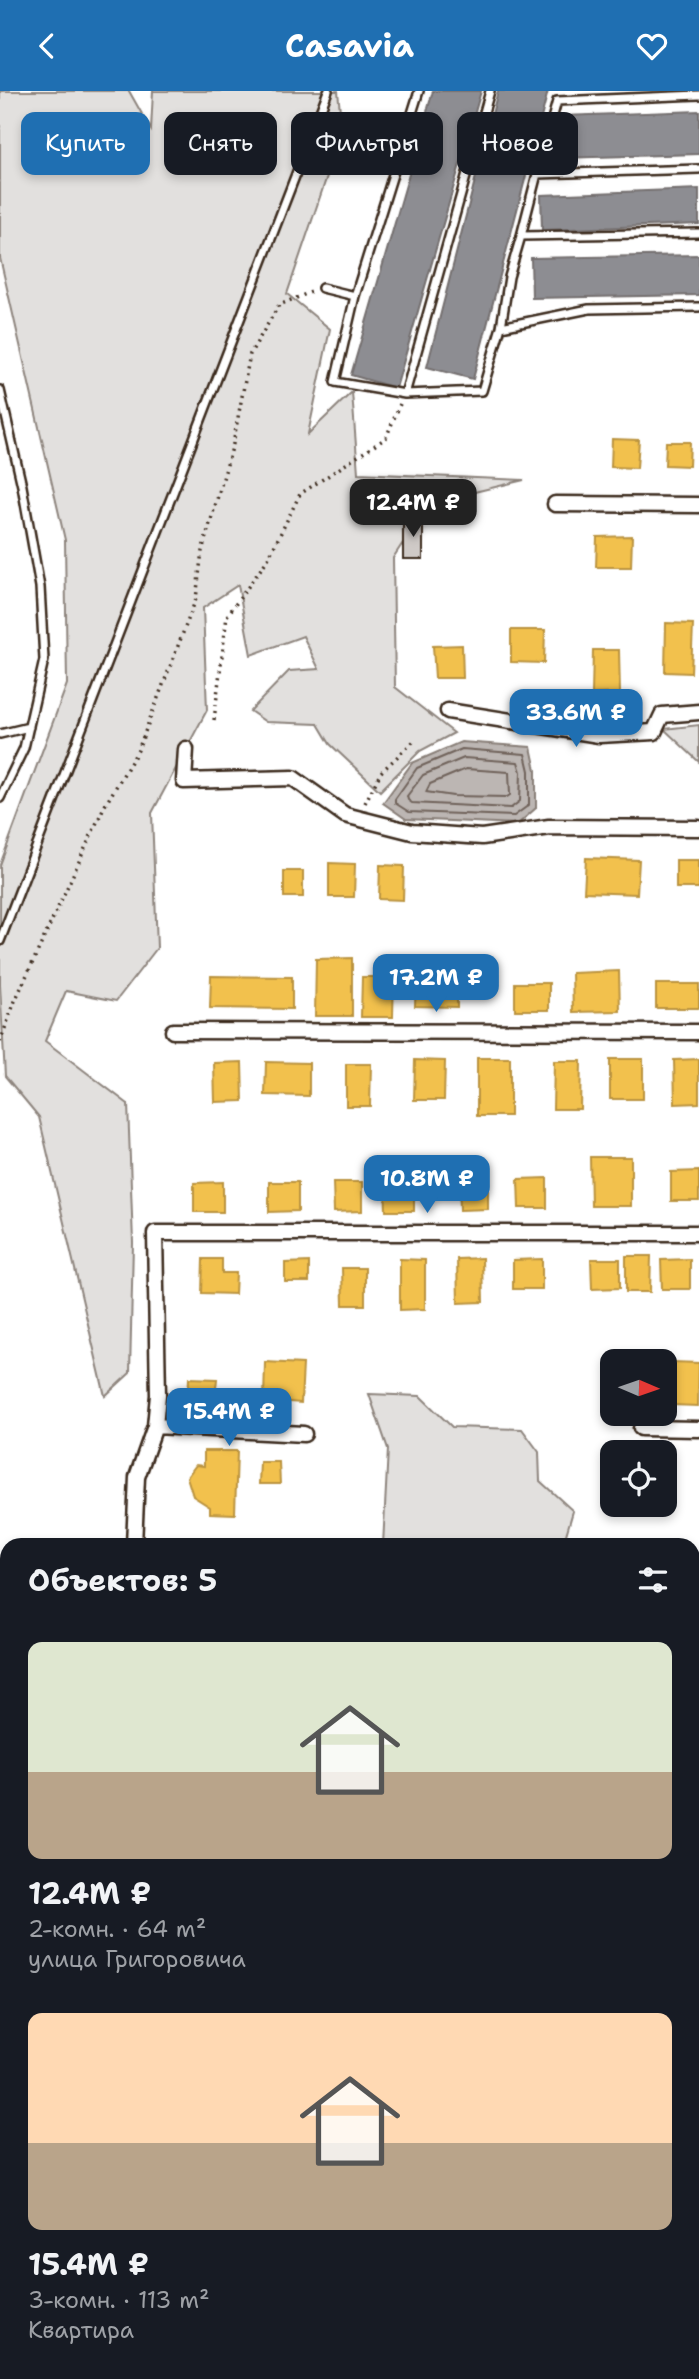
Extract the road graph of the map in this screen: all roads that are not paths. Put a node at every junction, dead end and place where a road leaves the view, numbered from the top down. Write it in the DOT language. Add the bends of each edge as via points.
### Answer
graph roads {
  1 [pos="328,91"];
  2 [pos="419,91"];
  3 [pos="490,91"];
  4 [pos="699,95"];
  5 [pos="554,112"];
  6 [pos="699,169"];
  7 [pos="578,173"];
  8 [pos="537,175"];
  9 [pos="699,233"];
  10 [pos="521,236"];
  11 [pos="322,288"];
  12 [pos="355,296"];
  13 [pos="699,307"];
  14 [pos="501,327"];
  15 [pos="0,390"];
  16 [pos="405,394"];
  17 [pos="555,504"];
  18 [pos="699,505"];
  19 [pos="448,711"];
  20 [pos="699,712"];
  21 [pos="29,727"];
  22 [pos="0,734"];
  23 [pos="186,749"];
  24 [pos="0,798"];
  25 [pos="699,828"];
  26 [pos="0,941"];
  27 [pos="173,1031"];
  28 [pos="699,1032"];
  29 [pos="699,1233"];
  30 [pos="155,1426"];
  31 [pos="641,1428"];
  32 [pos="699,1429"];
  33 [pos="304,1434"];
  34 [pos="134,1538"];
  1 -- 26 [label="lane"];
  2 -- 12 [label="lane"];
  3 -- 16 [label="lane"];
  4 -- 5 [label="lane" via="557,101"];
  6 -- 7 [label="lane"];
  8 -- 10 [label="lane"];
  9 -- 10 [label="lane"];
  10 -- 14 [label="lane"];
  11 -- 12 [label="lane"];
  12 -- 16 [label="lane" via="335,382"];
  13 -- 14 [label="lane" via="589,309"];
  14 -- 16 [label="lane" via="482,391"];
  15 -- 21 [label="lane" via="40,587 44,660"];
  17 -- 18 [label="street"];
  19 -- 20 [label="street" via="599,735 654,732 662,715"];
  21 -- 22 [label="lane"];
  21 -- 24 [label="lane"];
  23 -- 25 [label="street" via="184,781 293,778 345,815 412,832 482,837 549,827"];
  27 -- 28 [label="street"];
  29 -- 30 [label="street" via="155,1233"];
  30 -- 33 [label="street"];
  30 -- 34 [label="street" via="137,1477"];
  31 -- 32 [label="street"];
}
